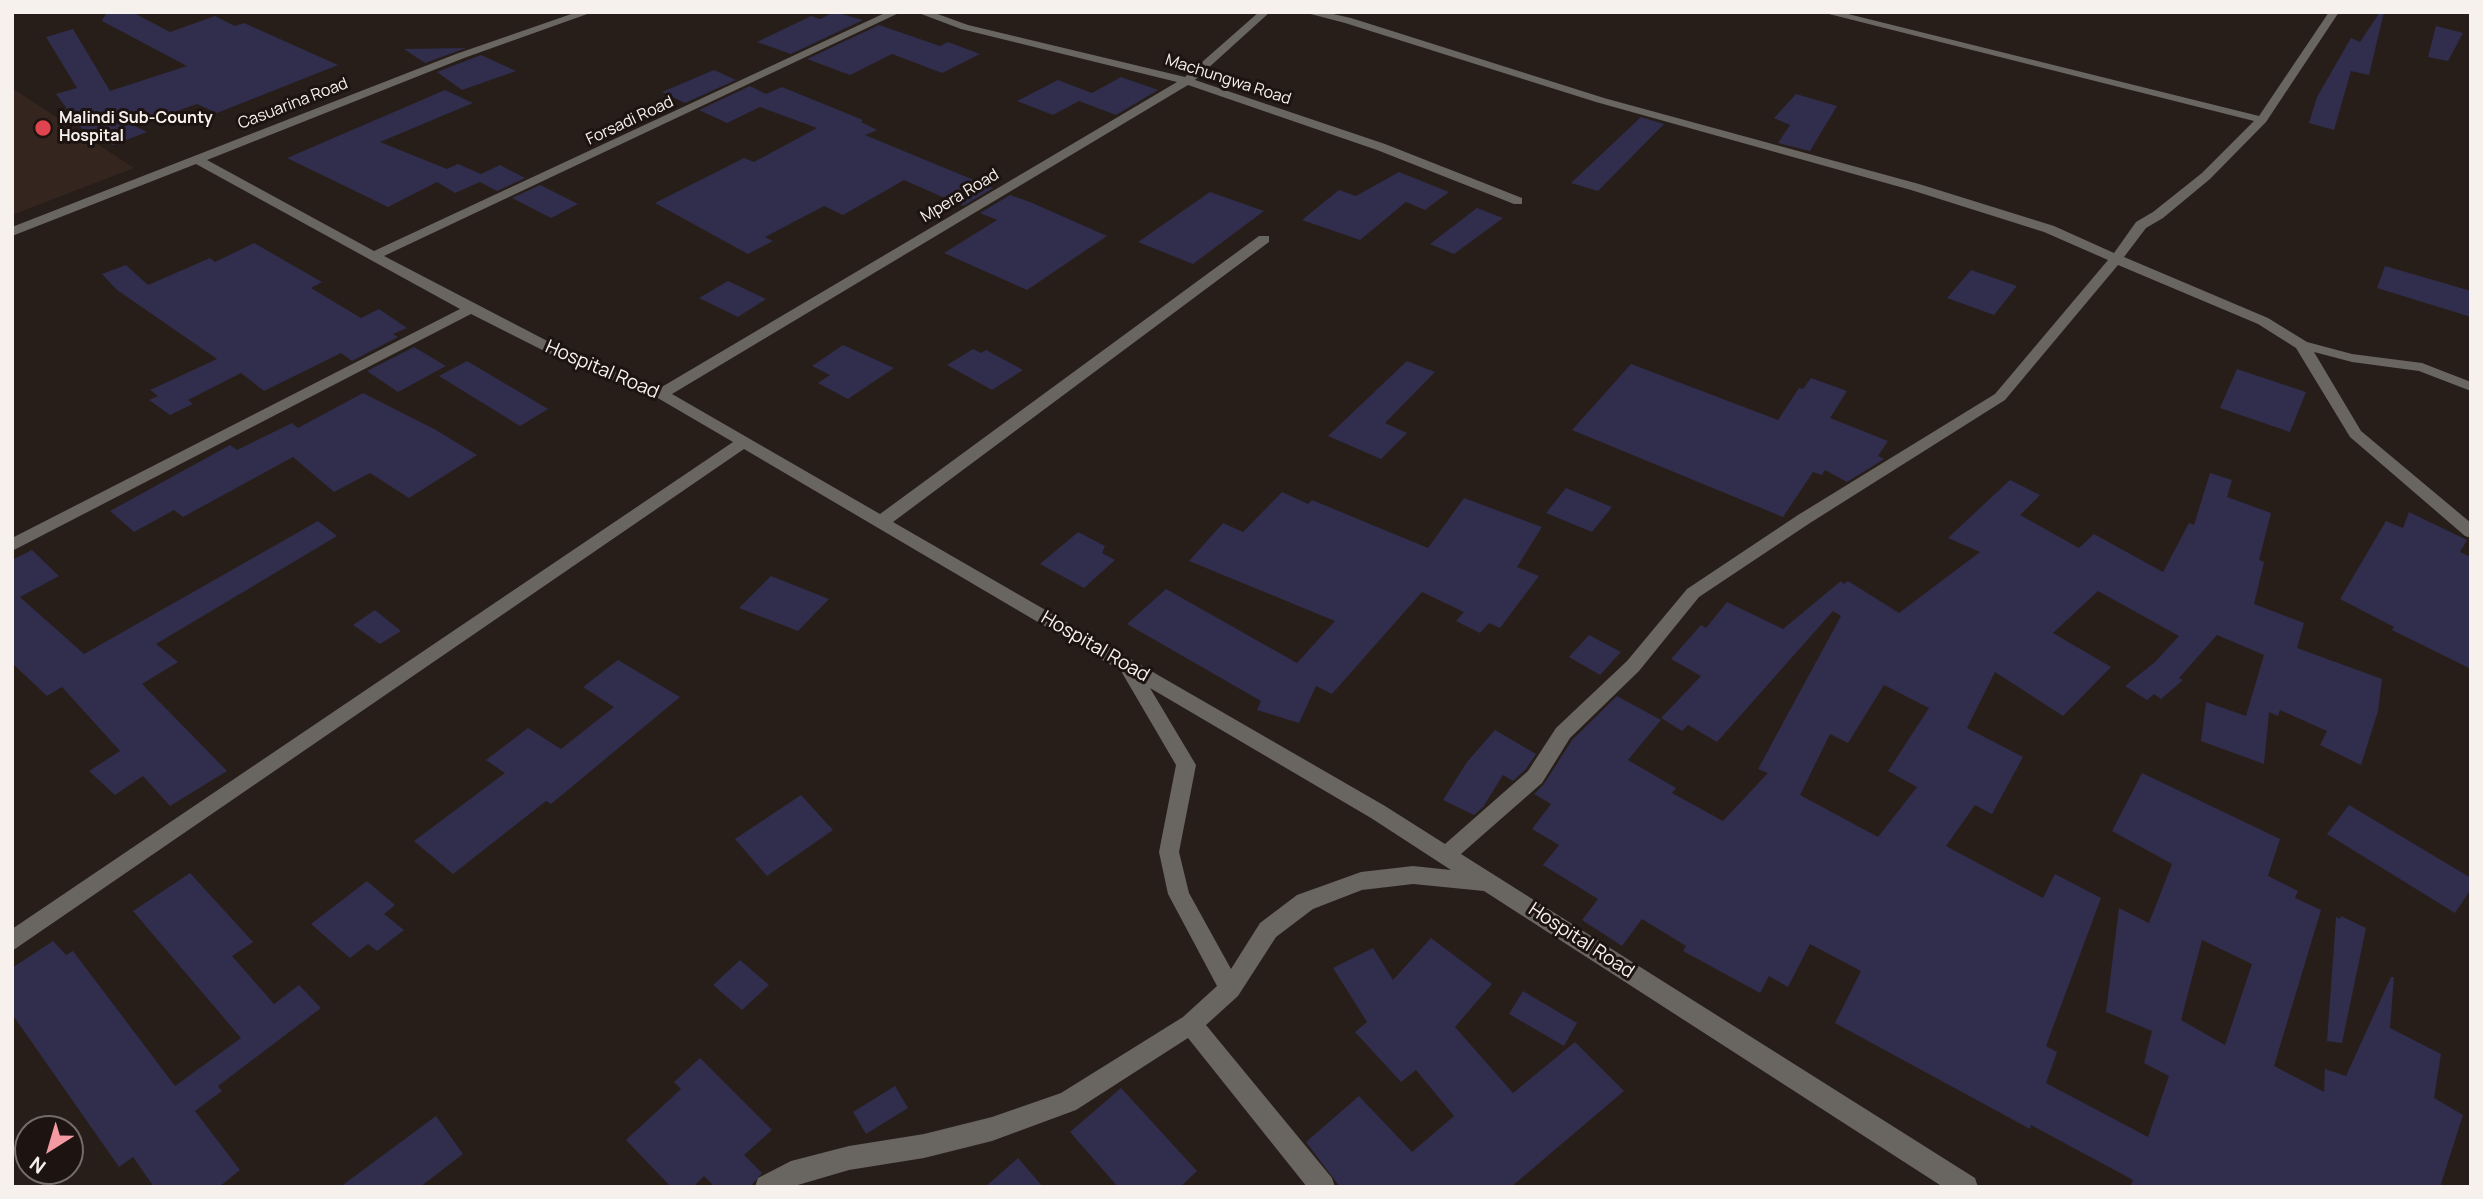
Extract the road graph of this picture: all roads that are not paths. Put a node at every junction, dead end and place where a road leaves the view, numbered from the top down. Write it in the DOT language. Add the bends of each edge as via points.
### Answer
graph roads {
  1 [pos="588,12"];
  2 [pos="896,12"];
  3 [pos="920,12"];
  4 [pos="1265,12"];
  5 [pos="1308,12"];
  6 [pos="1826,12"];
  7 [pos="2334,12"];
  8 [pos="1187,81"];
  9 [pos="2262,120"];
  10 [pos="196,159"];
  11 [pos="1518,201"];
  12 [pos="12,232"];
  13 [pos="1264,240"];
  14 [pos="376,255"];
  15 [pos="2116,260"];
  16 [pos="471,309"];
  17 [pos="2302,345"];
  18 [pos="2471,387"];
  19 [pos="661,394"];
  20 [pos="744,442"];
  21 [pos="881,522"];
  22 [pos="2471,532"];
  23 [pos="12,545"];
  24 [pos="1128,666"];
  25 [pos="1446,855"];
  26 [pos="1489,882"];
  27 [pos="12,941"];
  28 [pos="1230,989"];
  29 [pos="1191,1024"];
  30 [pos="767,1187"];
  31 [pos="1322,1187"];
  32 [pos="1966,1187"];
  1 -- 10 [label="street, Casuarina Road" via="460,56"];
  2 -- 14 [label="street, Forsadi Road"];
  3 -- 8 [label="street, Machungwa Road"];
  4 -- 8 [label="street, Mpera Road"];
  5 -- 15 [label="street" via="1927,191 2049,229"];
  6 -- 9 [label="street"];
  7 -- 9 [label="street"];
  8 -- 11 [label="street, Machungwa Road" via="1381,147"];
  8 -- 19 [label="street, Mpera Road"];
  9 -- 15 [label="street" via="2206,176 2141,225"];
  10 -- 12 [label="street, Casuarina Road"];
  10 -- 14 [label="street, Hospital Road"];
  13 -- 21 [label="street"];
  14 -- 16 [label="street, Hospital Road"];
  15 -- 17 [label="street" via="2263,321"];
  15 -- 25 [label="street" via="2000,397 1693,593 1633,666 1563,733 1535,777"];
  16 -- 19 [label="street, Hospital Road" via="575,361"];
  16 -- 23 [label="street"];
  17 -- 18 [label="street" via="2422,368"];
  17 -- 22 [label="street" via="2355,434"];
  19 -- 20 [label="street, Hospital Road"];
  20 -- 21 [label="street, Hospital Road"];
  20 -- 27 [label="street"];
  21 -- 24 [label="street, Hospital Road"];
  24 -- 25 [label="street, Hospital Road"];
  24 -- 28 [label="street" via="1186,765 1169,852 1180,894"];
  25 -- 26 [label="street, Hospital Road"];
  26 -- 28 [label="street" via="1413,875 1361,881 1305,902 1268,930"];
  26 -- 32 [label="street, Hospital Road"];
  28 -- 29 [label="street"];
  29 -- 30 [label="street" via="1068,1102 978,1133 791,1173"];
  29 -- 31 [label="street"];
}
